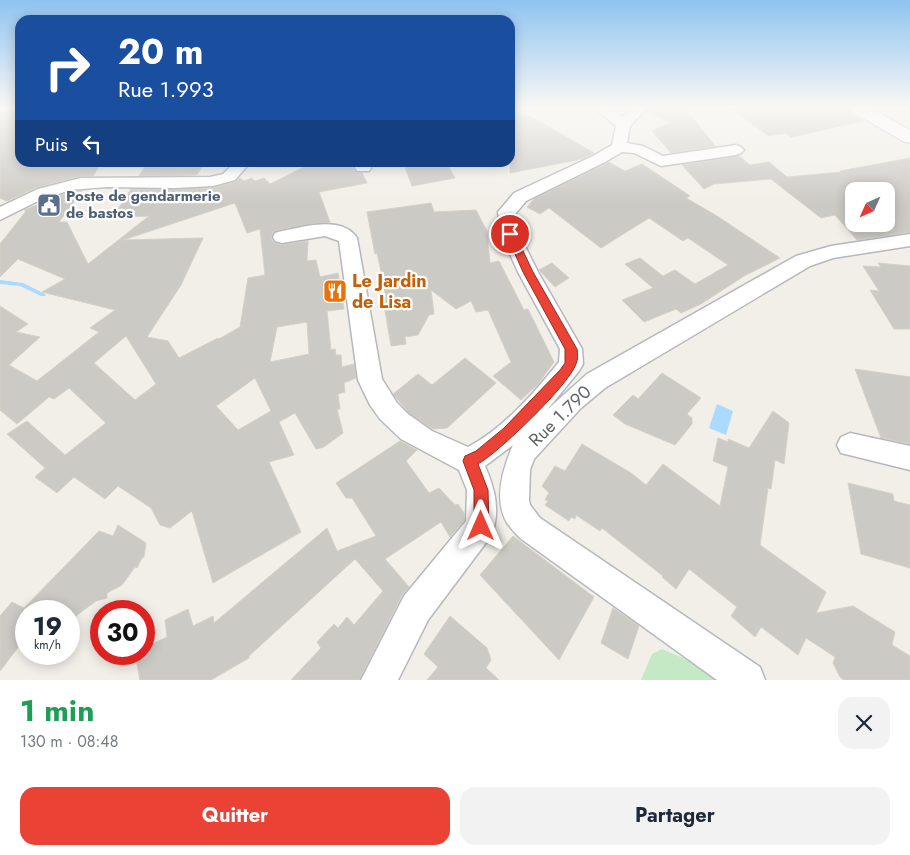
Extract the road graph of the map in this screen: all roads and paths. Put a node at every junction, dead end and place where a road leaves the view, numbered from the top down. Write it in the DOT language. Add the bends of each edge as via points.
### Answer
graph roads {
  1 [pos="620,140"];
  2 [pos="619,147"];
  3 [pos="736,150"];
  4 [pos="238,167"];
  5 [pos="0,215"];
  6 [pos="282,237"];
  7 [pos="910,240"];
  8 [pos="571,364"];
  9 [pos="596,381"];
  10 [pos="850,445"];
  11 [pos="910,458"];
  12 [pos="470,461"];
  13 [pos="379,680"];
  14 [pos="747,680"];
  1 -- 2 [label="street"];
  2 -- 3 [label="street" via="638,149 661,161"];
  2 -- 8 [label="street" via="520,198 507,212 510,234 571,349"];
  4 -- 5 [label="street" via="234,173 218,181 178,185 74,184 48,192"];
  6 -- 12 [label="street" via="332,229 348,238 370,380 379,399 417,437"];
  7 -- 9 [label="street, Rue 1.790" via="831,252 802,260"];
  8 -- 9 [label="street"];
  8 -- 12 [label="street" via="509,432"];
  9 -- 14 [label="street, Rue 1.790" via="572,400 524,451 516,470 517,512 530,528"];
  10 -- 11 [label="street"];
  12 -- 13 [label="street" via="481,490 481,526 416,608"];
}
